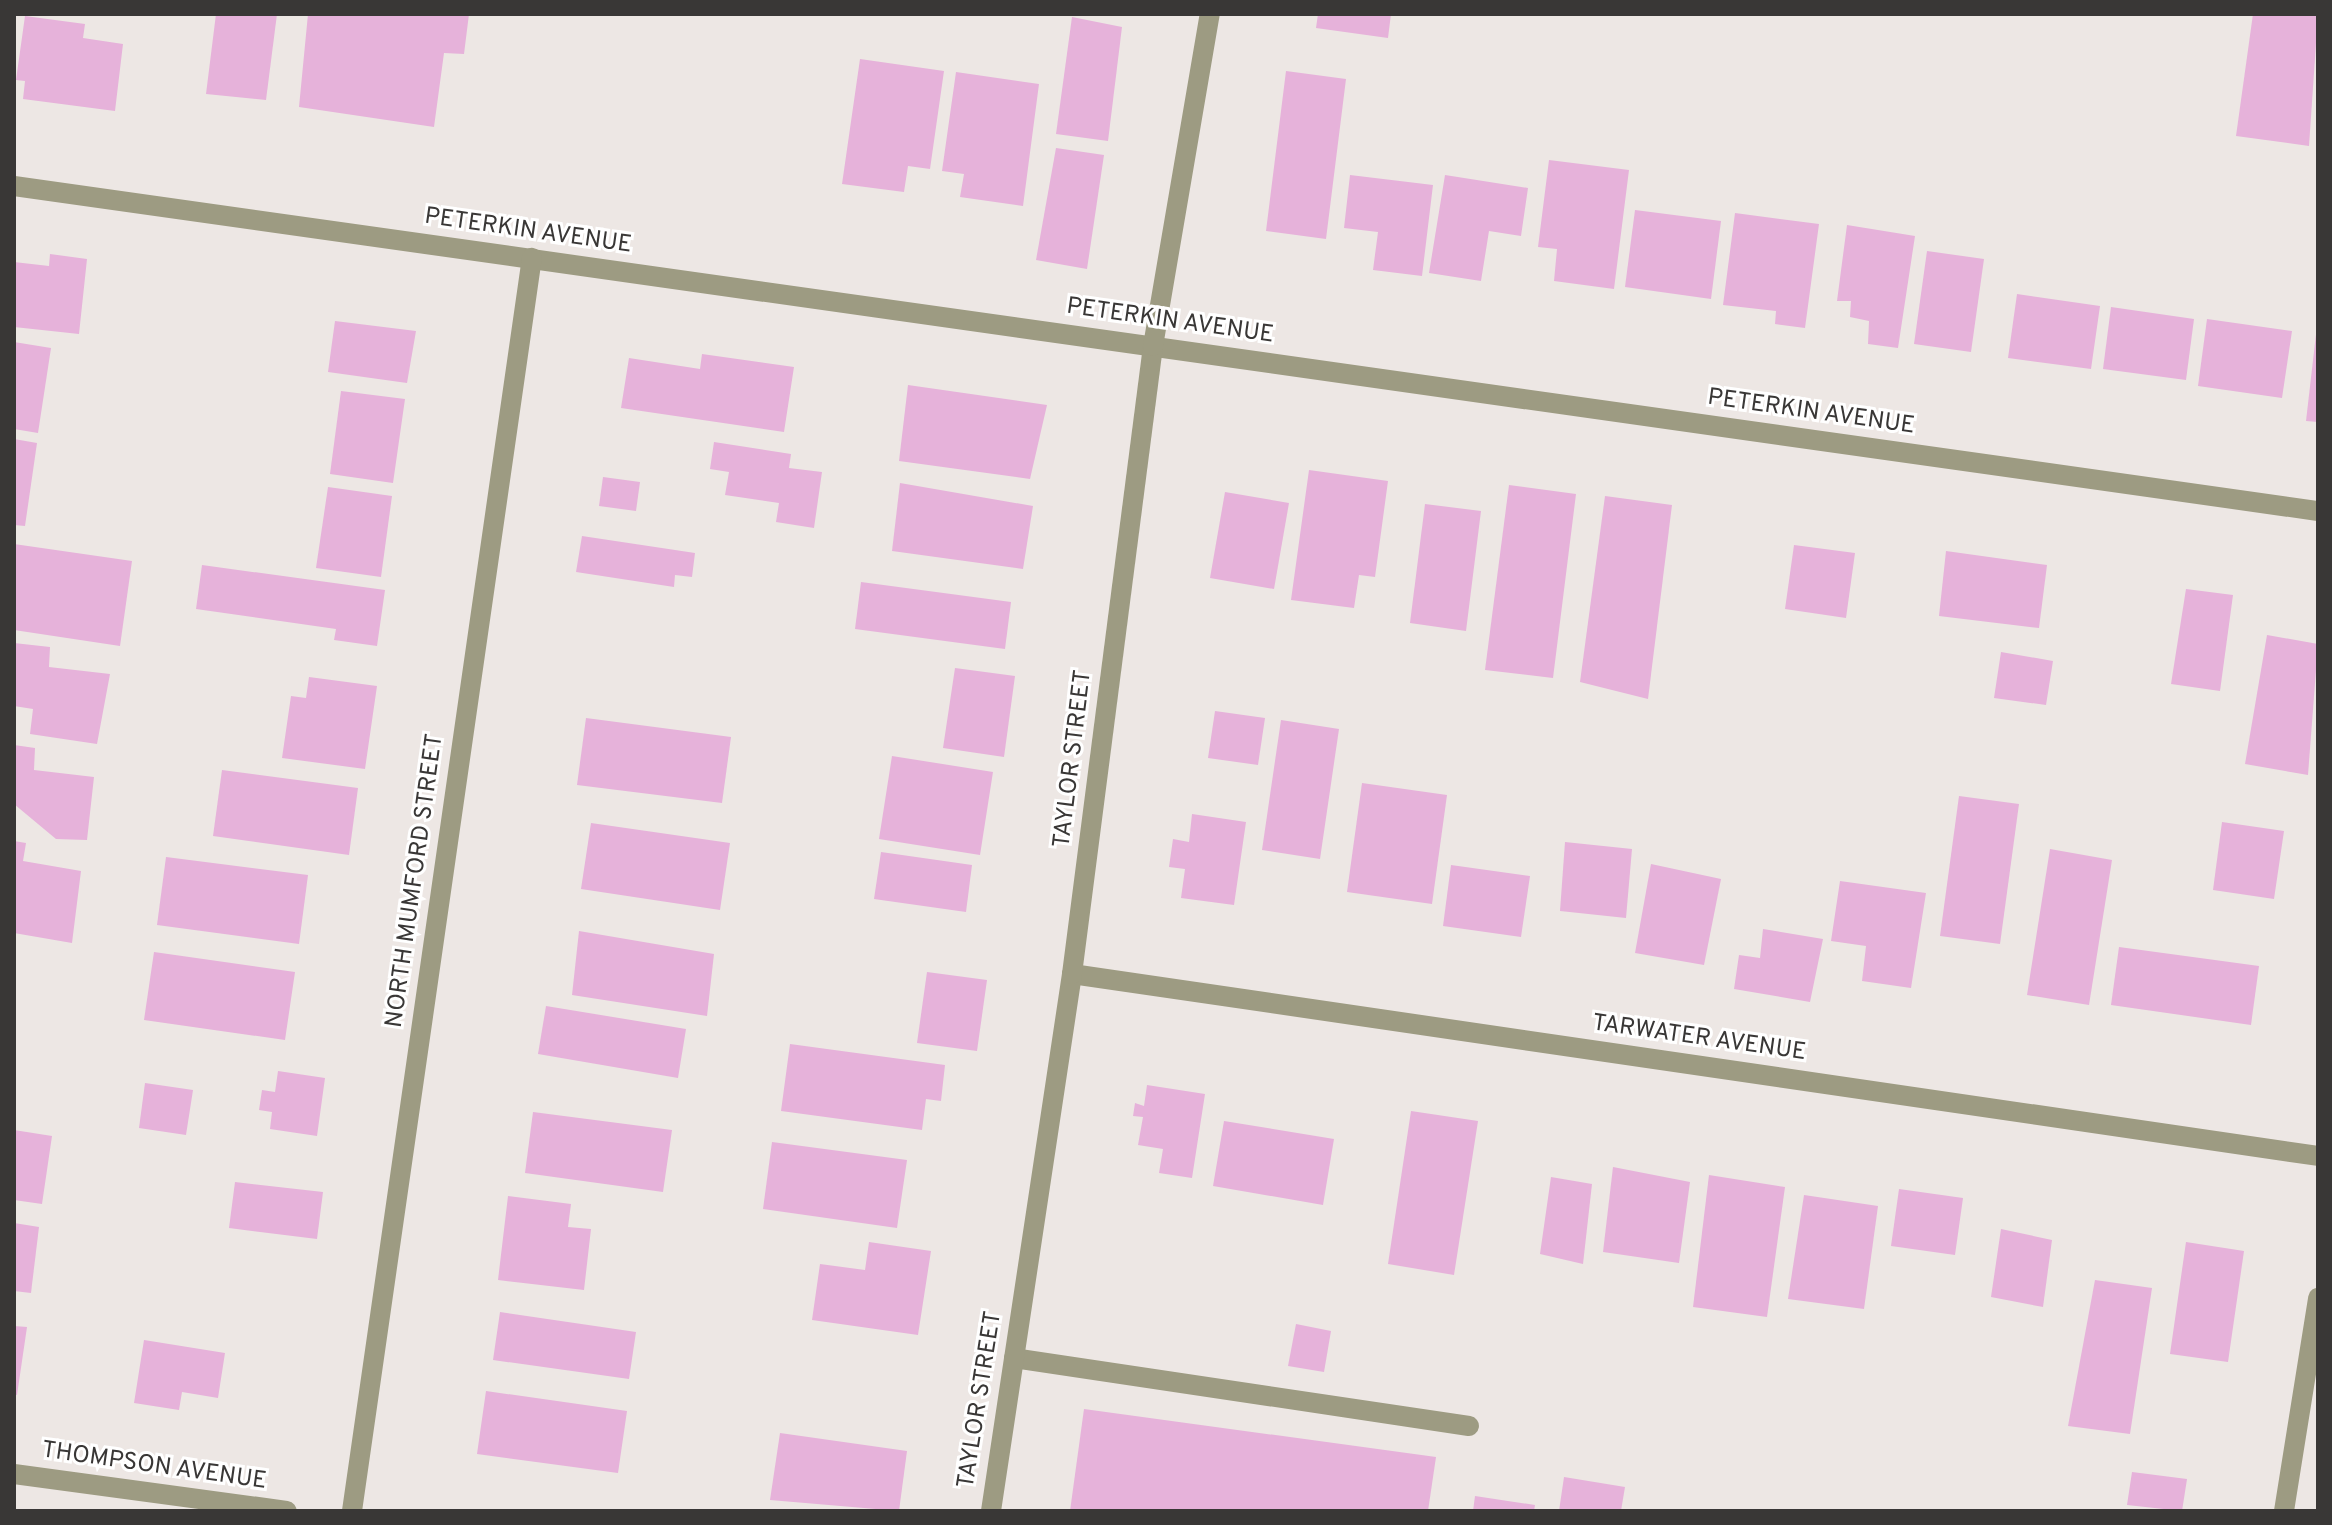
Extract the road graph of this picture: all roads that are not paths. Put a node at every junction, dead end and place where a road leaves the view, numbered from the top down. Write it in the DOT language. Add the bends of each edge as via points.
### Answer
graph roads {
  1 [pos="1210,14"];
  2 [pos="14,186"];
  3 [pos="532,258"];
  4 [pos="1153,346"];
  5 [pos="2318,511"];
  6 [pos="1072,974"];
  7 [pos="2318,1156"];
  8 [pos="2318,1298"];
  9 [pos="1014,1358"];
  10 [pos="1469,1426"];
  11 [pos="14,1474"];
  12 [pos="287,1511"];
  13 [pos="352,1511"];
  14 [pos="991,1511"];
  15 [pos="2284,1511"];
  1 -- 4 [label="street, TAYLOR STREET"];
  2 -- 3 [label="street, PETERKIN AVENUE"];
  3 -- 4 [label="street, PETERKIN AVENUE"];
  3 -- 13 [label="street, NORTH MUMFORD STREET"];
  4 -- 5 [label="street, PETERKIN AVENUE"];
  4 -- 6 [label="street, TAYLOR STREET"];
  6 -- 7 [label="street, TARWATER AVENUE"];
  6 -- 9 [label="street, TAYLOR STREET"];
  8 -- 15 [label="street"];
  9 -- 10 [label="street"];
  9 -- 14 [label="street, TAYLOR STREET"];
  11 -- 12 [label="street, THOMPSON AVENUE"];
}
